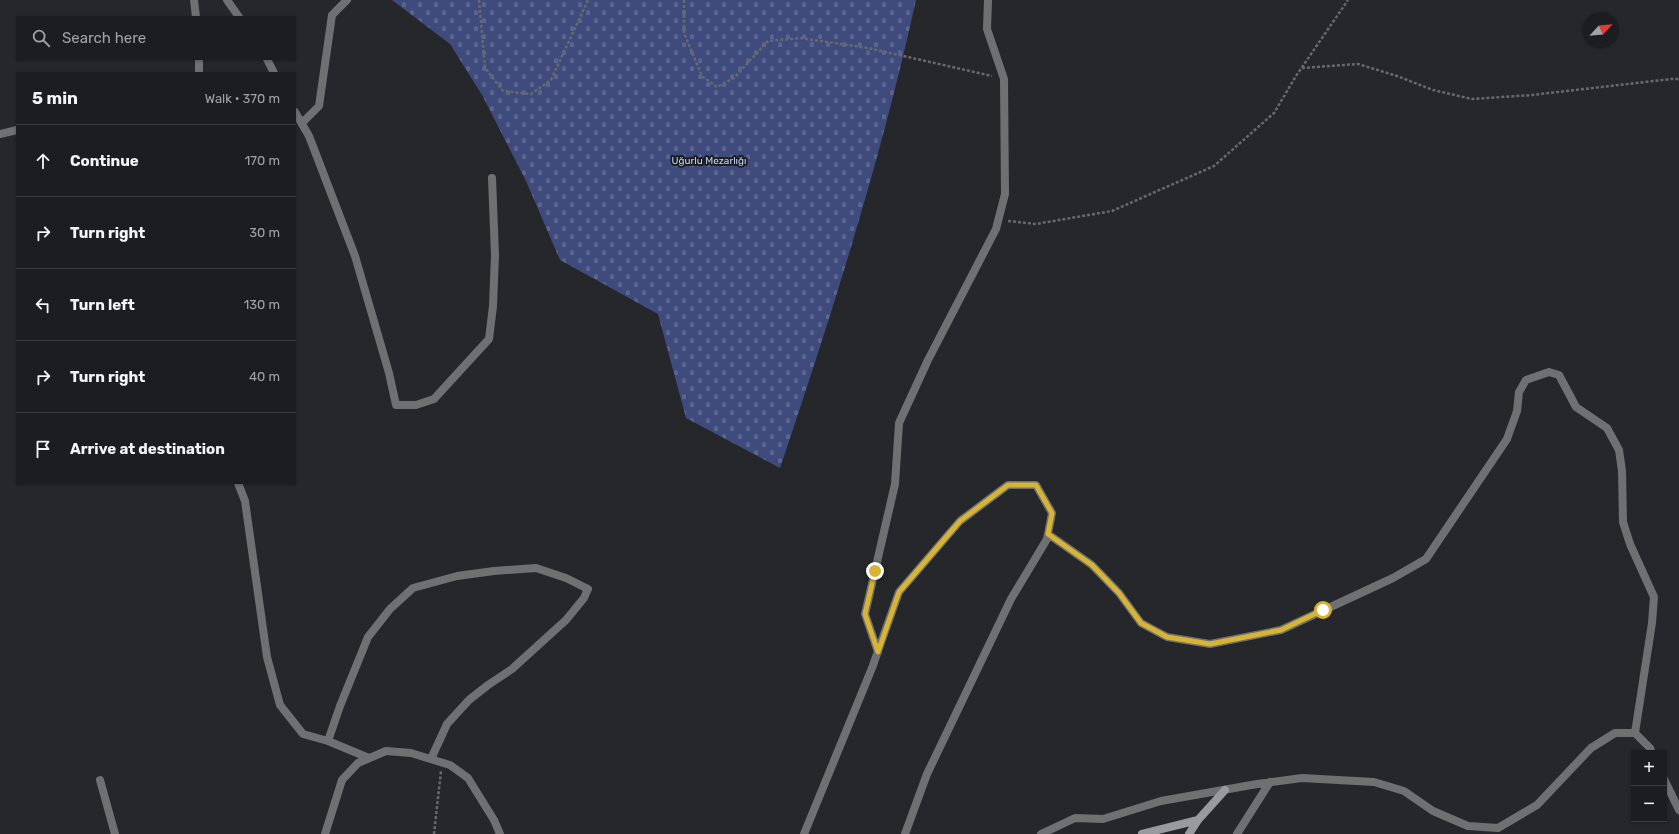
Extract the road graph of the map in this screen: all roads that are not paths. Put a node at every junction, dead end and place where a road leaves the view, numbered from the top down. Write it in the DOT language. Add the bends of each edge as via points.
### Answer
graph roads {
  1 [pos="194,0"];
  2 [pos="226,0"];
  3 [pos="347,0"];
  4 [pos="988,0"];
  5 [pos="196,16"];
  6 [pos="238,16"];
  7 [pos="199,60"];
  8 [pos="268,60"];
  9 [pos="199,72"];
  10 [pos="274,72"];
  11 [pos="296,114"];
  12 [pos="302,123"];
  13 [pos="16,130"];
  14 [pos="0,134"];
  15 [pos="492,178"];
  16 [pos="238,484"];
  17 [pos="1048,534"];
  18 [pos="878,652"];
  19 [pos="1635,733"];
  20 [pos="328,741"];
  21 [pos="1651,750"];
  22 [pos="369,758"];
  23 [pos="431,759"];
  24 [pos="100,780"];
  25 [pos="1270,782"];
  26 [pos="1667,785"];
  27 [pos="1225,790"];
  28 [pos="1679,810"];
  29 [pos="1198,820"];
  30 [pos="115,834"];
  31 [pos="325,834"];
  32 [pos="500,834"];
  33 [pos="804,834"];
  34 [pos="904,834"];
  35 [pos="1041,834"];
  36 [pos="1142,834"];
  37 [pos="1189,834"];
  38 [pos="1237,834"];
  1 -- 5 [label="street"];
  2 -- 6 [label="street"];
  3 -- 12 [label="street" via="332,15 319,106"];
  4 -- 18 [label="street" via="987,29 1004,79 1005,194 996,229 928,360 899,424 895,484 865,614"];
  7 -- 9 [label="street"];
  8 -- 10 [label="street"];
  11 -- 12 [label="street"];
  12 -- 15 [label="street" via="355,256 396,405 416,405 434,399 489,339 495,255"];
  13 -- 14 [label="street"];
  16 -- 20 [label="street" via="245,501 267,657 280,705 303,734"];
  17 -- 18 [label="street" via="1052,513 1036,485 1008,485 960,521 899,592"];
  17 -- 19 [label="street" via="1092,565 1119,593 1141,623 1167,637 1210,644 1281,630 1393,578 1426,559 1508,439 1517,411 1519,392 1526,380 1549,372 1559,376 1576,407 1607,428 1619,450 1623,522 1654,597"];
  17 -- 34 [label="street" via="1011,599 927,774"];
  18 -- 33 [label="street"];
  19 -- 21 [label="street"];
  19 -- 25 [label="street" via="1615,733 1591,748 1537,805 1498,828 1468,826 1434,811 1404,791 1374,782 1302,778"];
  20 -- 22 [label="street"];
  20 -- 23 [label="street" via="368,637 390,608 413,588 457,576 536,568 588,589 566,620 549,636 469,700 447,724"];
  22 -- 23 [label="street" via="386,751 411,753"];
  22 -- 31 [label="street" via="358,763 342,780"];
  23 -- 32 [label="street" via="450,765 468,778"];
  24 -- 30 [label="street"];
  25 -- 27 [label="street"];
  25 -- 38 [label="street"];
  26 -- 28 [label="street"];
  27 -- 29 [label="main road"];
  27 -- 35 [label="street" via="1161,801 1103,818 1075,818"];
  29 -- 36 [label="main road"];
  29 -- 37 [label="main road"];
}
